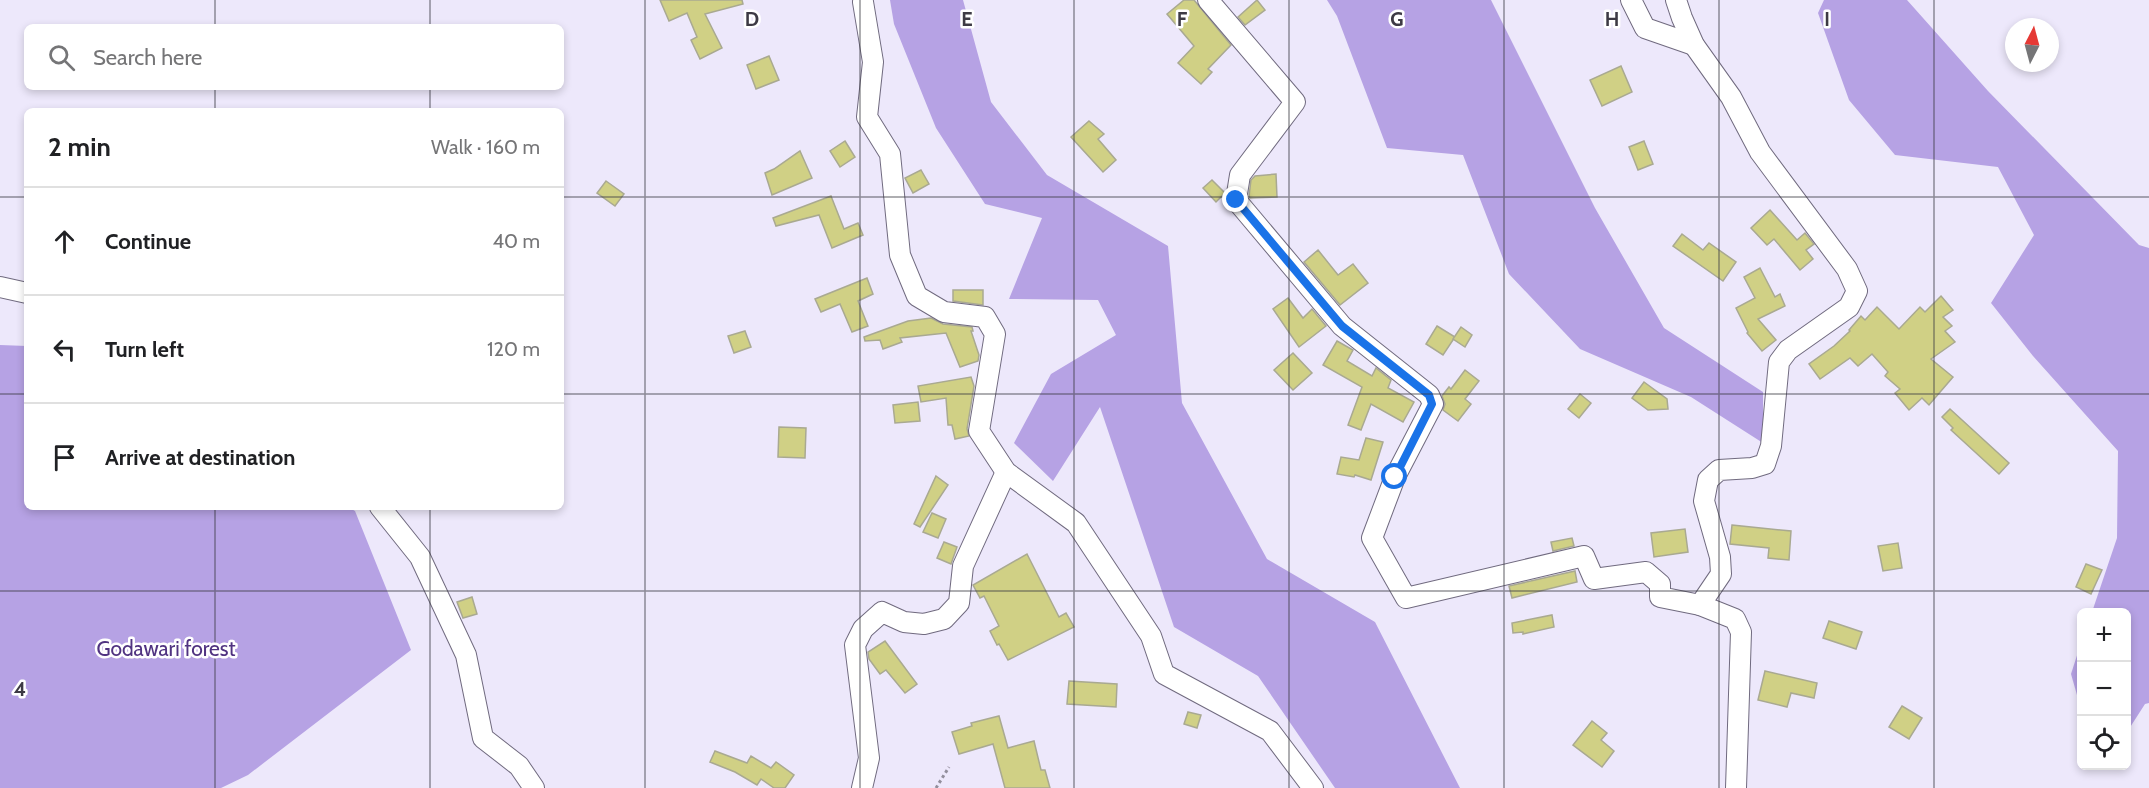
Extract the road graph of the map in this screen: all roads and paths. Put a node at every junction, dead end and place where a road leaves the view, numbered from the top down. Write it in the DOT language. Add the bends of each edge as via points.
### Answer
graph roads {
  1 [pos="1208,0"];
  2 [pos="1631,0"];
  3 [pos="1676,0"];
  4 [pos="863,2"];
  5 [pos="1694,45"];
  6 [pos="0,287"];
  7 [pos="24,292"];
  8 [pos="1006,472"];
  9 [pos="382,510"];
  10 [pos="1700,605"];
  11 [pos="949,768"];
  12 [pos="534,788"];
  13 [pos="862,788"];
  14 [pos="936,788"];
  15 [pos="1313,788"];
  16 [pos="1736,788"];
  1 -- 10 [label="street" via="1295,102 1240,175 1236,200 1342,326 1429,395 1432,404 1395,477 1372,538 1406,598 1584,556 1594,579 1646,572 1660,584 1660,597"];
  2 -- 5 [label="street" via="1645,28"];
  3 -- 5 [label="street"];
  4 -- 8 [label="street" via="873,62 867,117 890,154 900,255 917,296 944,312 985,317 995,334 979,431"];
  5 -- 10 [label="street" via="1731,96 1760,152 1847,269 1857,291 1849,307 1788,350 1779,362 1771,446 1765,464 1719,470 1708,480 1704,501 1721,574"];
  6 -- 7 [label="street"];
  8 -- 13 [label="street" via="963,566 959,603 944,619 924,624 904,622 882,612 863,629 855,645 869,758"];
  8 -- 15 [label="street" via="1076,523 1151,636 1164,674 1270,731"];
  9 -- 12 [label="street" via="420,556 466,655 483,738 519,766"];
  10 -- 16 [label="street" via="1735,619 1741,632"];
  11 -- 14 [label="path"];
}
